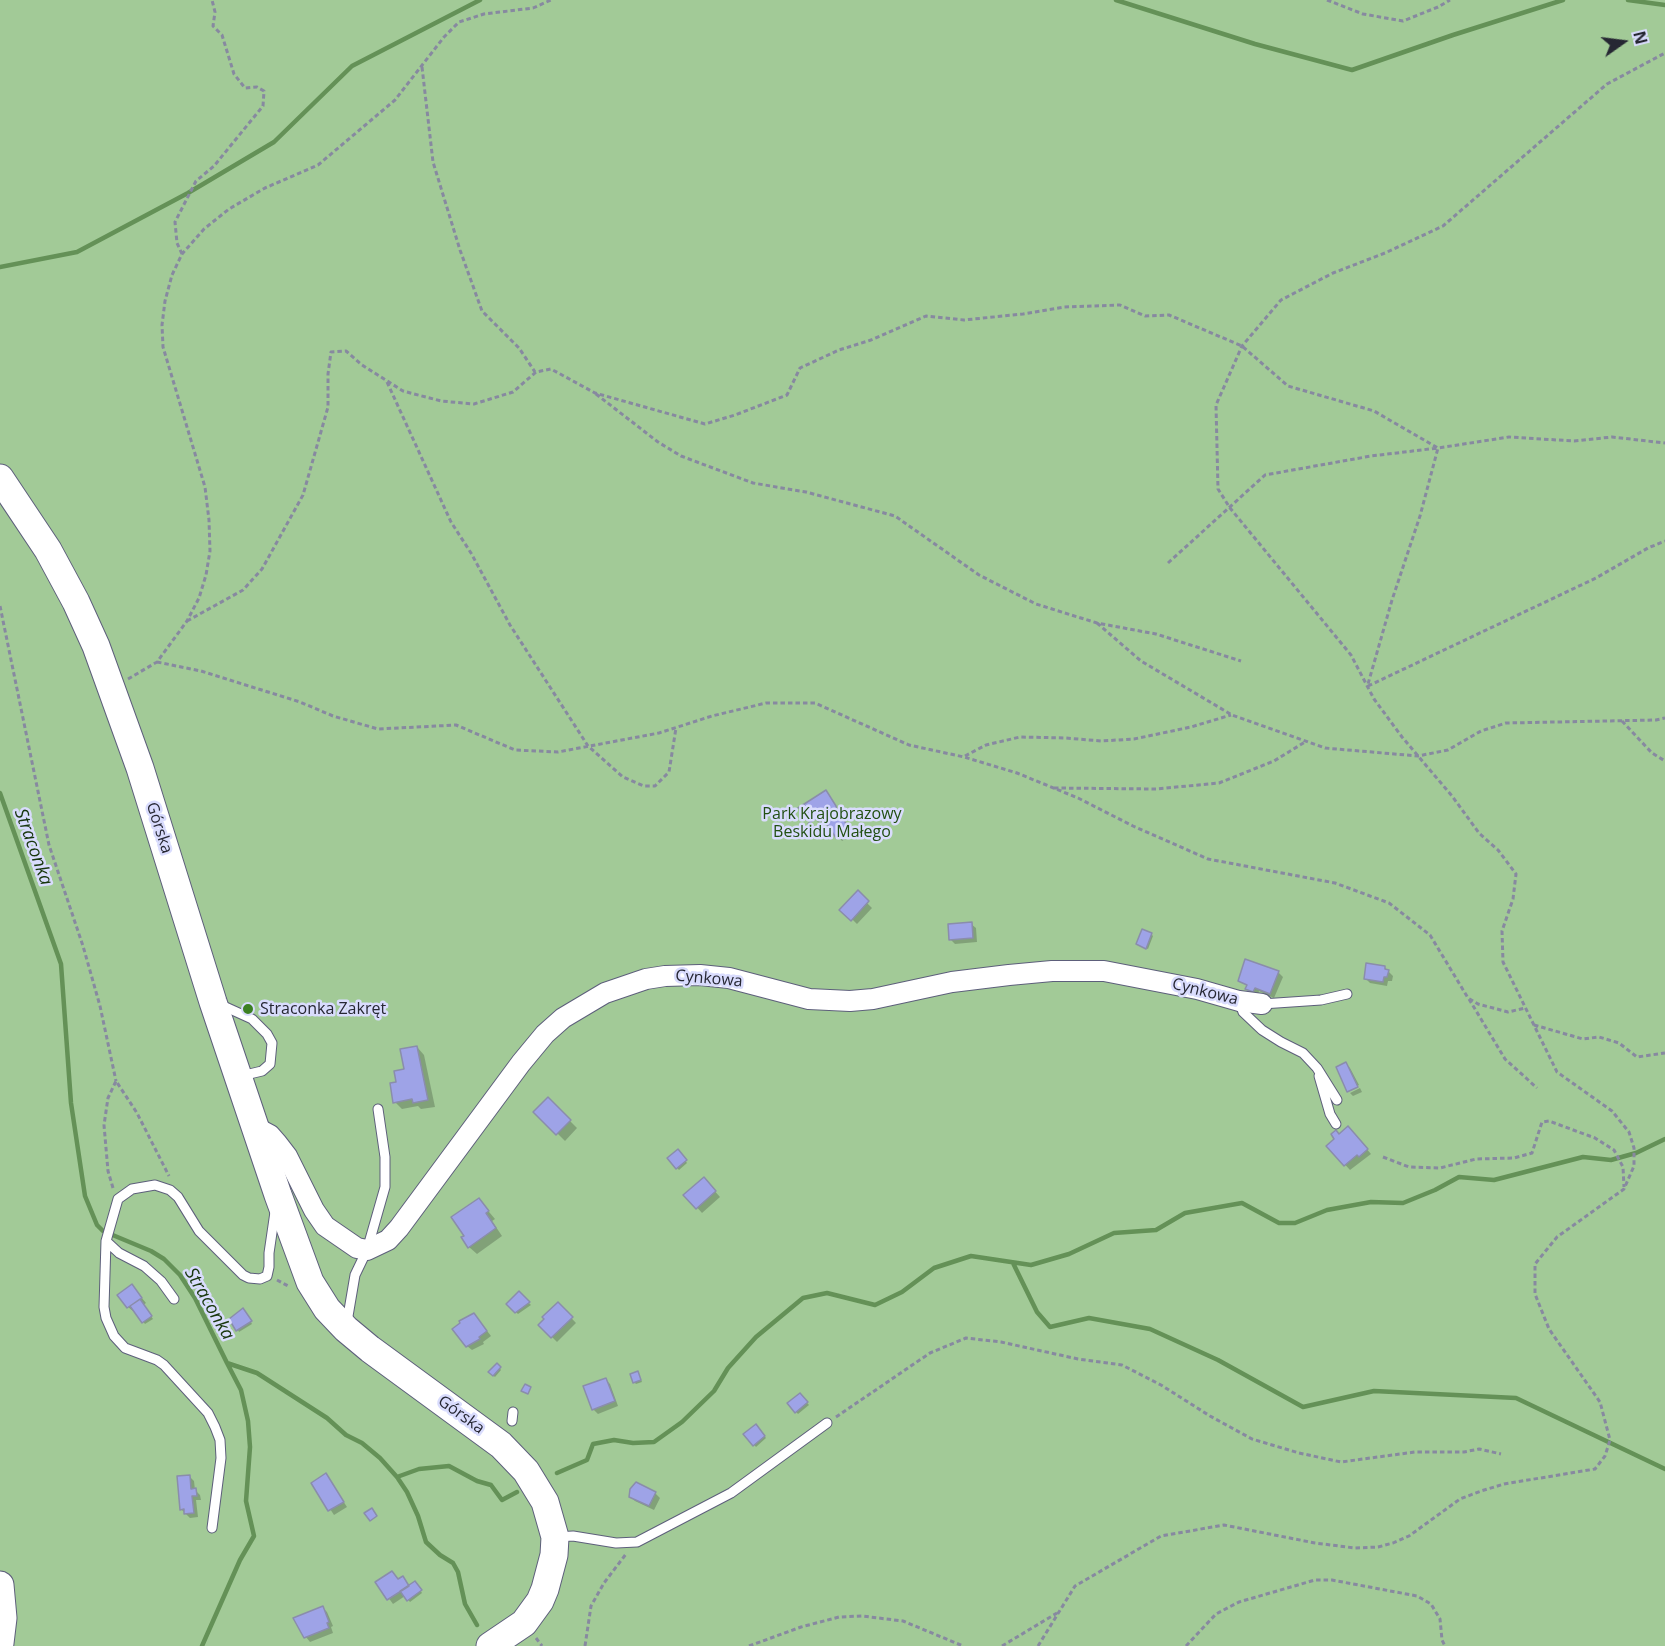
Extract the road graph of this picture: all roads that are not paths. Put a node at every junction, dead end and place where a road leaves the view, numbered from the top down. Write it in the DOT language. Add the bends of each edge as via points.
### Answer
graph roads {
  1 [pos="0,478"];
  2 [pos="1347,994"];
  3 [pos="1239,1001"];
  4 [pos="213,1002"];
  5 [pos="1262,1004"];
  6 [pos="1317,1068"];
  7 [pos="238,1077"];
  8 [pos="1336,1101"];
  9 [pos="378,1109"];
  10 [pos="1336,1124"];
  11 [pos="255,1127"];
  12 [pos="278,1195"];
  13 [pos="106,1241"];
  14 [pos="366,1250"];
  15 [pos="174,1299"];
  16 [pos="346,1329"];
  17 [pos="828,1424"];
  18 [pos="212,1528"];
  19 [pos="555,1537"];
  20 [pos="0,1585"];
  21 [pos="0,1643"];
  22 [pos="490,1646"];
  1 -- 4 [label="street, Górska" via="68,585 96,646 140,768"];
  2 -- 5 [label="lane"];
  3 -- 5 [label="street, Cynkowa"];
  3 -- 6 [label="lane" via="1243,1012 1263,1030 1303,1053"];
  3 -- 14 [label="street, Cynkowa" via="1197,989 1095,971 1009,975 850,1001 809,999 729,978 700,975 665,976 627,984 563,1018 545,1034 399,1228 388,1240"];
  4 -- 7 [label="street, Górska"];
  4 -- 7 [label="lane" via="252,1019 272,1043 270,1064 254,1074"];
  6 -- 8 [label="lane"];
  6 -- 10 [label="lane"];
  7 -- 11 [label="street, Górska"];
  9 -- 14 [label="lane" via="385,1187"];
  11 -- 12 [label="street, Górska"];
  11 -- 14 [label="street" via="278,1143 325,1226"];
  12 -- 13 [label="lane, Górska" via="269,1267 267,1276 260,1279 243,1275 200,1231 178,1197 155,1185 132,1189 118,1199"];
  12 -- 16 [label="street, Górska" via="310,1282"];
  13 -- 15 [label="lane" via="144,1266"];
  13 -- 18 [label="lane" via="104,1307 114,1336 125,1348 164,1365 215,1426 220,1458"];
  14 -- 16 [label="lane" via="355,1275"];
  16 -- 19 [label="street, Górska" via="508,1453 539,1490"];
  17 -- 19 [label="lane" via="731,1493 637,1542"];
  19 -- 22 [label="street, Górska" via="551,1572 540,1601 514,1632"];
  20 -- 21 [label="street"];
}
